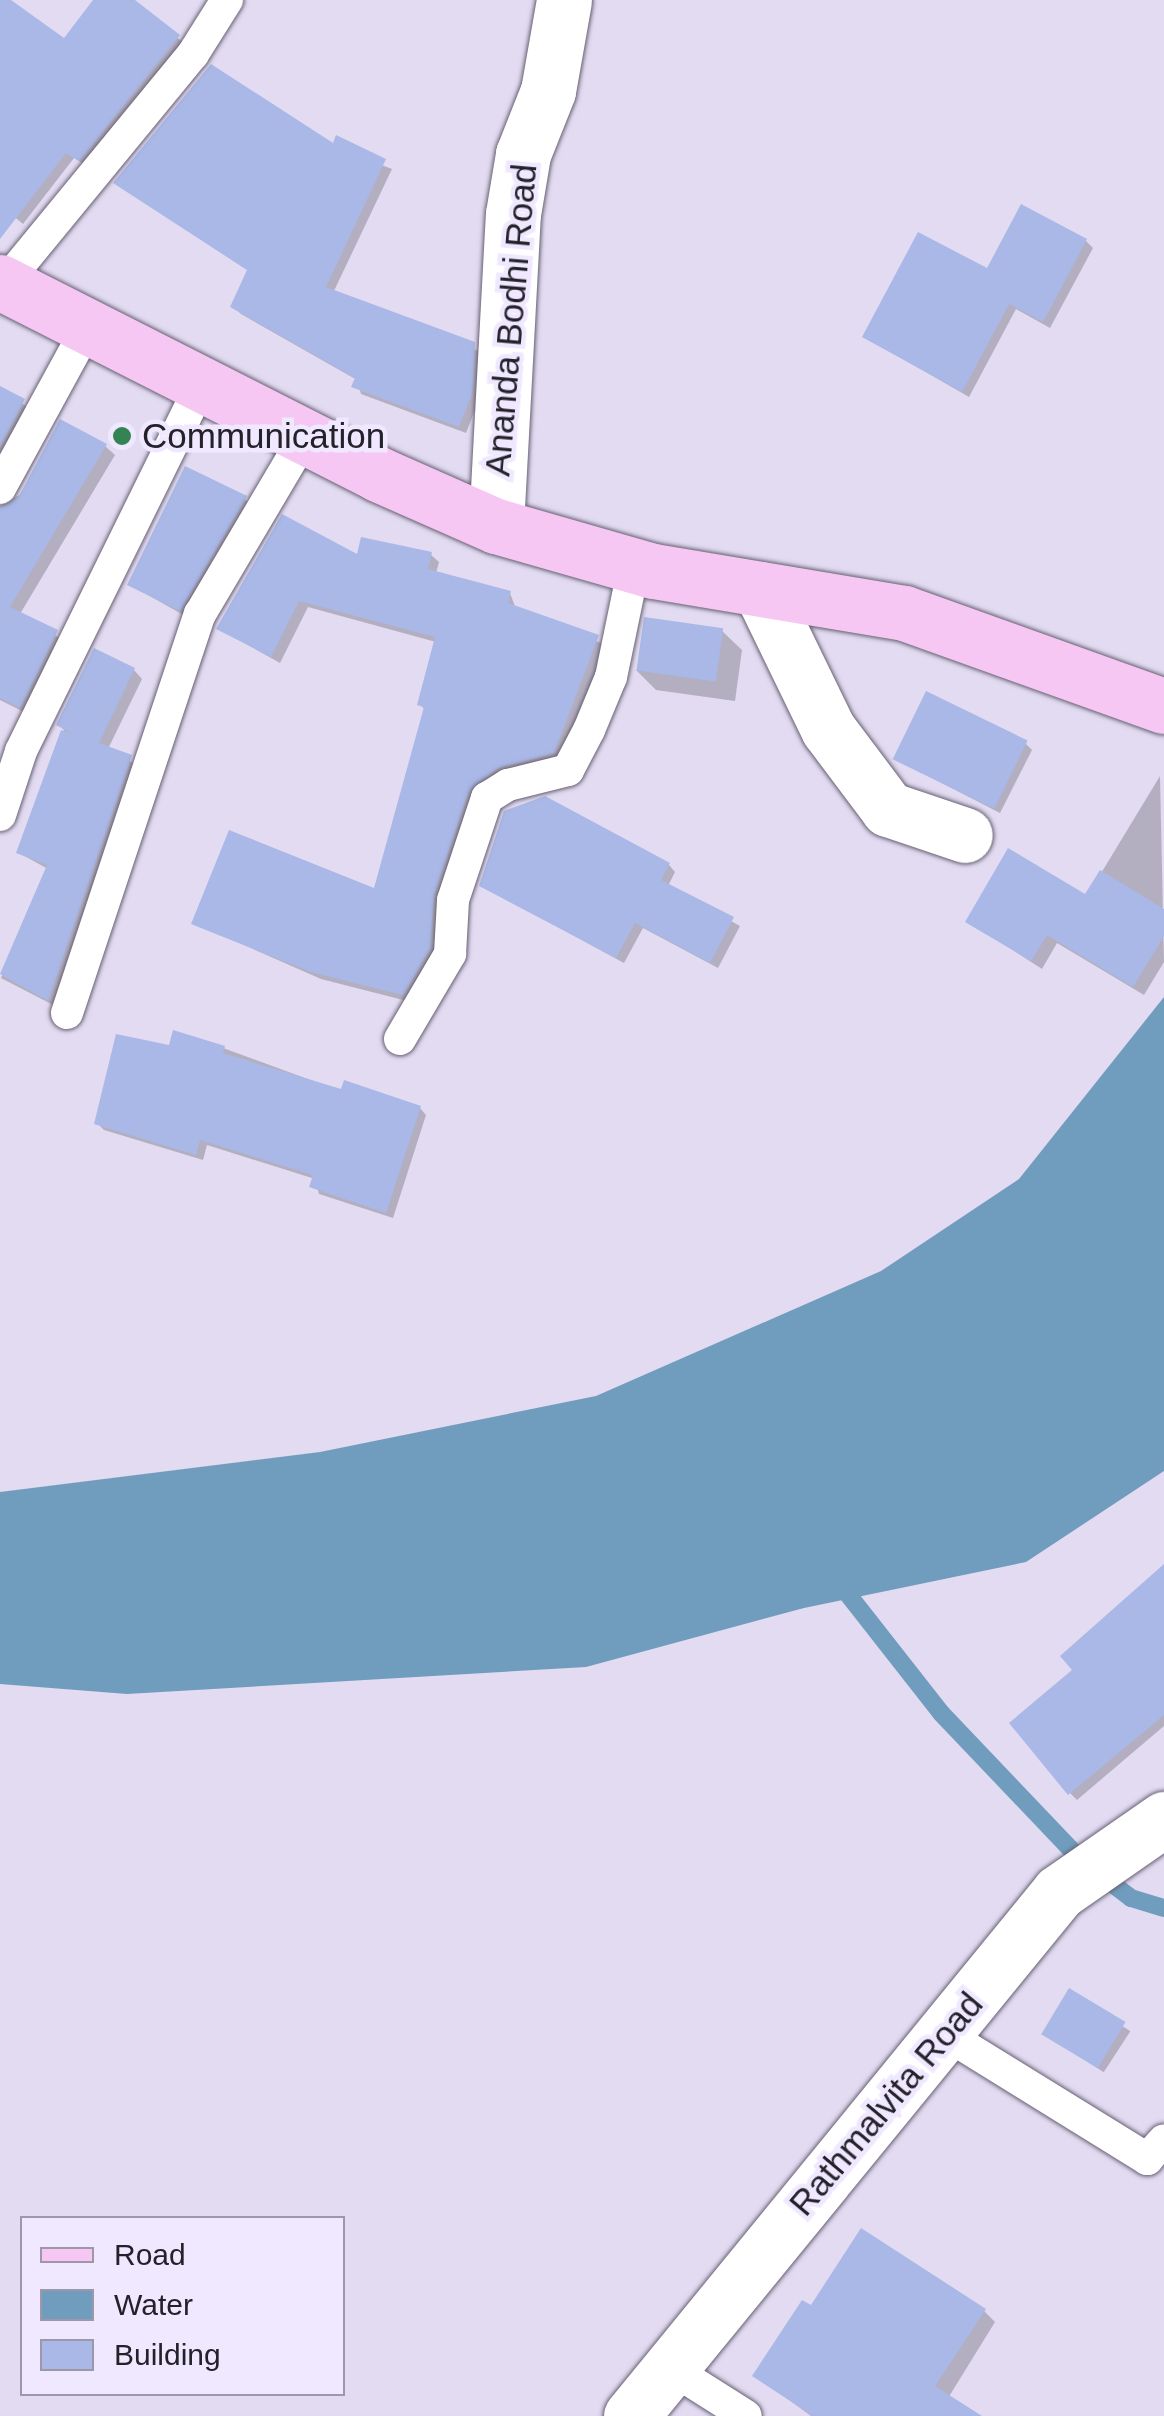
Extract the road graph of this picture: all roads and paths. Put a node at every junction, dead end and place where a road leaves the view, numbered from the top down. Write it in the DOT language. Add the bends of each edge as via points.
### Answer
graph roads {
  1 [pos="227,0"];
  2 [pos="564,0"];
  3 [pos="2,283"];
  4 [pos="86,330"];
  5 [pos="200,384"];
  6 [pos="304,438"];
  7 [pos="0,488"];
  8 [pos="496,526"];
  9 [pos="634,566"];
  10 [pos="760,590"];
  11 [pos="1164,706"];
  12 [pos="0,814"];
  13 [pos="964,835"];
  14 [pos="67,1012"];
  15 [pos="400,1038"];
  16 [pos="1164,1818"];
  17 [pos="945,2034"];
  18 [pos="1164,2140"];
  19 [pos="667,2366"];
  20 [pos="631,2416"];
  21 [pos="746,2416"];
  1 -- 3 [label="lane" via="192,54"];
  2 -- 8 [label="street, Ananda Bodhi Road" via="548,91 523,154 513,214"];
  3 -- 4 [label="main road"];
  4 -- 5 [label="main road"];
  4 -- 7 [label="lane"];
  5 -- 6 [label="main road"];
  5 -- 12 [label="lane" via="21,751"];
  6 -- 8 [label="main road"];
  6 -- 14 [label="lane" via="200,614"];
  8 -- 9 [label="main road"];
  9 -- 10 [label="main road"];
  9 -- 15 [label="lane" via="611,678 588,730 568,770 508,785 487,798 453,900 450,954"];
  10 -- 11 [label="main road" via="904,613"];
  10 -- 13 [label="street" via="828,729 888,810"];
  16 -- 17 [label="street, Rathmalvita Road" via="1058,1892"];
  17 -- 18 [label="lane" via="1147,2159"];
  17 -- 19 [label="street, Rathmalvita Road"];
  19 -- 20 [label="street, Rathmalvita Road"];
  19 -- 21 [label="lane"];
}
